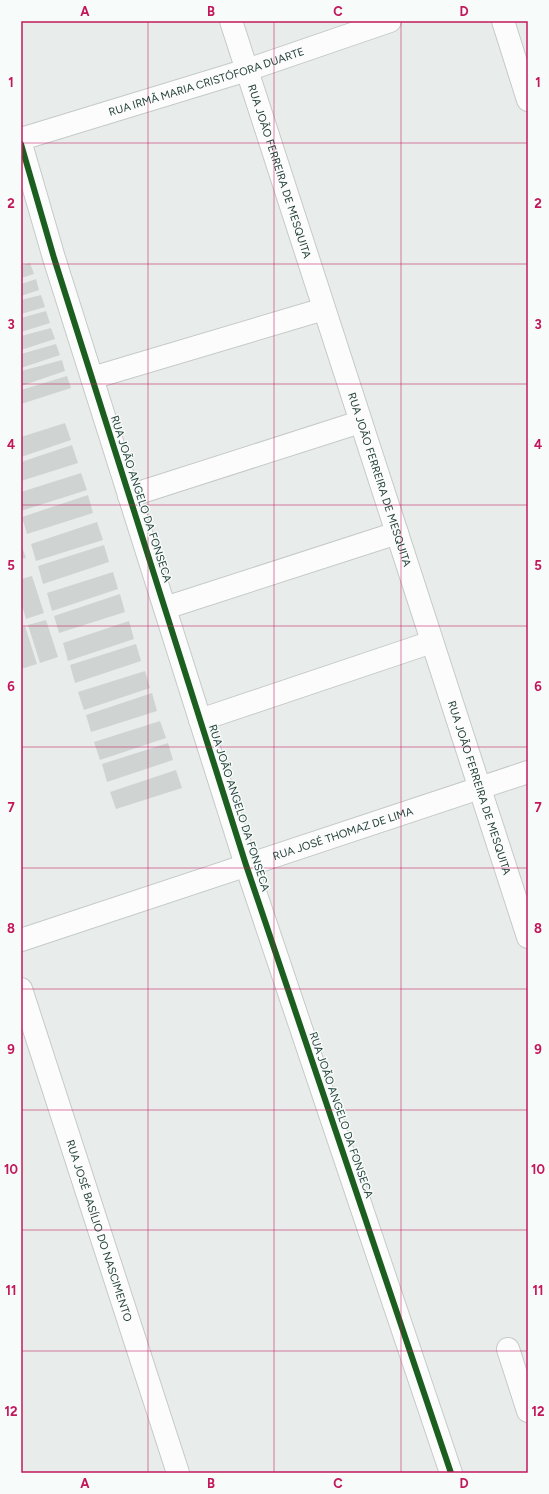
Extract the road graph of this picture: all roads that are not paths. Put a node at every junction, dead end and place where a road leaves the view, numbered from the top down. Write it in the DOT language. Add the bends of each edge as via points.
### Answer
graph roads {
  1 [pos="231,21"];
  2 [pos="390,21"];
  3 [pos="503,21"];
  4 [pos="247,70"];
  5 [pos="528,100"];
  6 [pos="21,139"];
  7 [pos="21,144"];
  8 [pos="324,309"];
  9 [pos="92,378"];
  10 [pos="360,422"];
  11 [pos="129,496"];
  12 [pos="397,533"];
  13 [pos="165,608"];
  14 [pos="432,642"];
  15 [pos="200,720"];
  16 [pos="528,772"];
  17 [pos="480,788"];
  18 [pos="246,865"];
  19 [pos="528,937"];
  20 [pos="21,940"];
  21 [pos="21,989"];
  22 [pos="508,1349"];
  23 [pos="528,1411"];
  24 [pos="178,1473"];
  25 [pos="451,1473"];
  1 -- 4 [label="street, RUA JOÃO FERREIRA DE MESQUITA"];
  2 -- 4 [label="street, RUA IRMÃ MARIA CRISTÓFORA DUARTE"];
  3 -- 5 [label="street"];
  4 -- 6 [label="street, RUA IRMÃ MARIA CRISTÓFORA DUARTE"];
  4 -- 8 [label="street, RUA JOÃO FERREIRA DE MESQUITA"];
  7 -- 9 [label="street, RUA JOÃO ANGELO DA FONSECA"];
  8 -- 9 [label="street"];
  8 -- 10 [label="street, RUA JOÃO FERREIRA DE MESQUITA"];
  9 -- 11 [label="street, RUA JOÃO ANGELO DA FONSECA"];
  10 -- 11 [label="street"];
  10 -- 12 [label="street, RUA JOÃO FERREIRA DE MESQUITA"];
  11 -- 13 [label="street, RUA JOÃO ANGELO DA FONSECA"];
  12 -- 13 [label="street"];
  12 -- 14 [label="street, RUA JOÃO FERREIRA DE MESQUITA"];
  13 -- 15 [label="street, RUA JOÃO ANGELO DA FONSECA"];
  14 -- 15 [label="street"];
  14 -- 17 [label="street, RUA JOÃO FERREIRA DE MESQUITA"];
  15 -- 18 [label="street, RUA JOÃO ANGELO DA FONSECA"];
  16 -- 17 [label="street, RUA JOSÉ THOMAZ DE LIMA"];
  17 -- 18 [label="street, RUA JOSÉ THOMAZ DE LIMA"];
  17 -- 19 [label="street, RUA JOÃO FERREIRA DE MESQUITA"];
  18 -- 20 [label="street, RUA JOSÉ THOMAZ DE LIMA"];
  18 -- 25 [label="street, RUA JOÃO ANGELO DA FONSECA"];
  21 -- 24 [label="street, RUA JOSÉ BASÍLIO DO NASCIMENTO"];
  22 -- 23 [label="street"];
}
